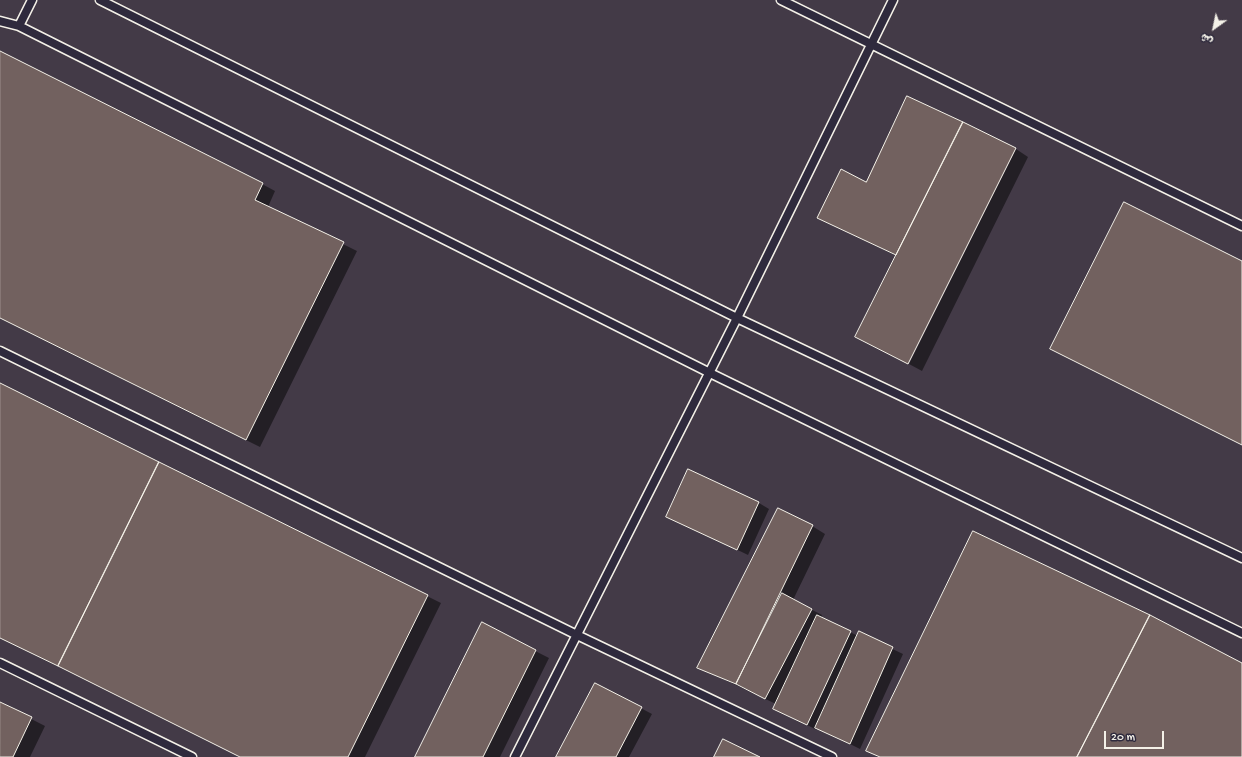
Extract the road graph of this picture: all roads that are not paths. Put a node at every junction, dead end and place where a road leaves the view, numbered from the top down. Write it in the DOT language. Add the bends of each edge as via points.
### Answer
graph roads {
  1 [pos="32,0"];
  2 [pos="100,0"];
  3 [pos="781,0"];
  4 [pos="893,0"];
  5 [pos="0,21"];
  6 [pos="19,26"];
  7 [pos="872,44"];
  8 [pos="1242,226"];
  9 [pos="737,318"];
  10 [pos="0,351"];
  11 [pos="710,373"];
  12 [pos="1242,558"];
  13 [pos="1242,633"];
  14 [pos="577,635"];
  15 [pos="0,663"];
  16 [pos="192,757"];
  17 [pos="515,757"];
  18 [pos="832,757"];
  1 -- 6 [label="lane"];
  2 -- 9 [label="lane"];
  3 -- 7 [label="lane"];
  4 -- 7 [label="lane"];
  5 -- 6 [label="lane"];
  6 -- 11 [label="lane"];
  7 -- 8 [label="lane"];
  7 -- 9 [label="lane"];
  9 -- 11 [label="lane"];
  9 -- 12 [label="lane"];
  10 -- 14 [label="lane"];
  11 -- 13 [label="lane"];
  11 -- 14 [label="lane"];
  14 -- 17 [label="lane"];
  14 -- 18 [label="lane"];
  15 -- 16 [label="lane"];
}
